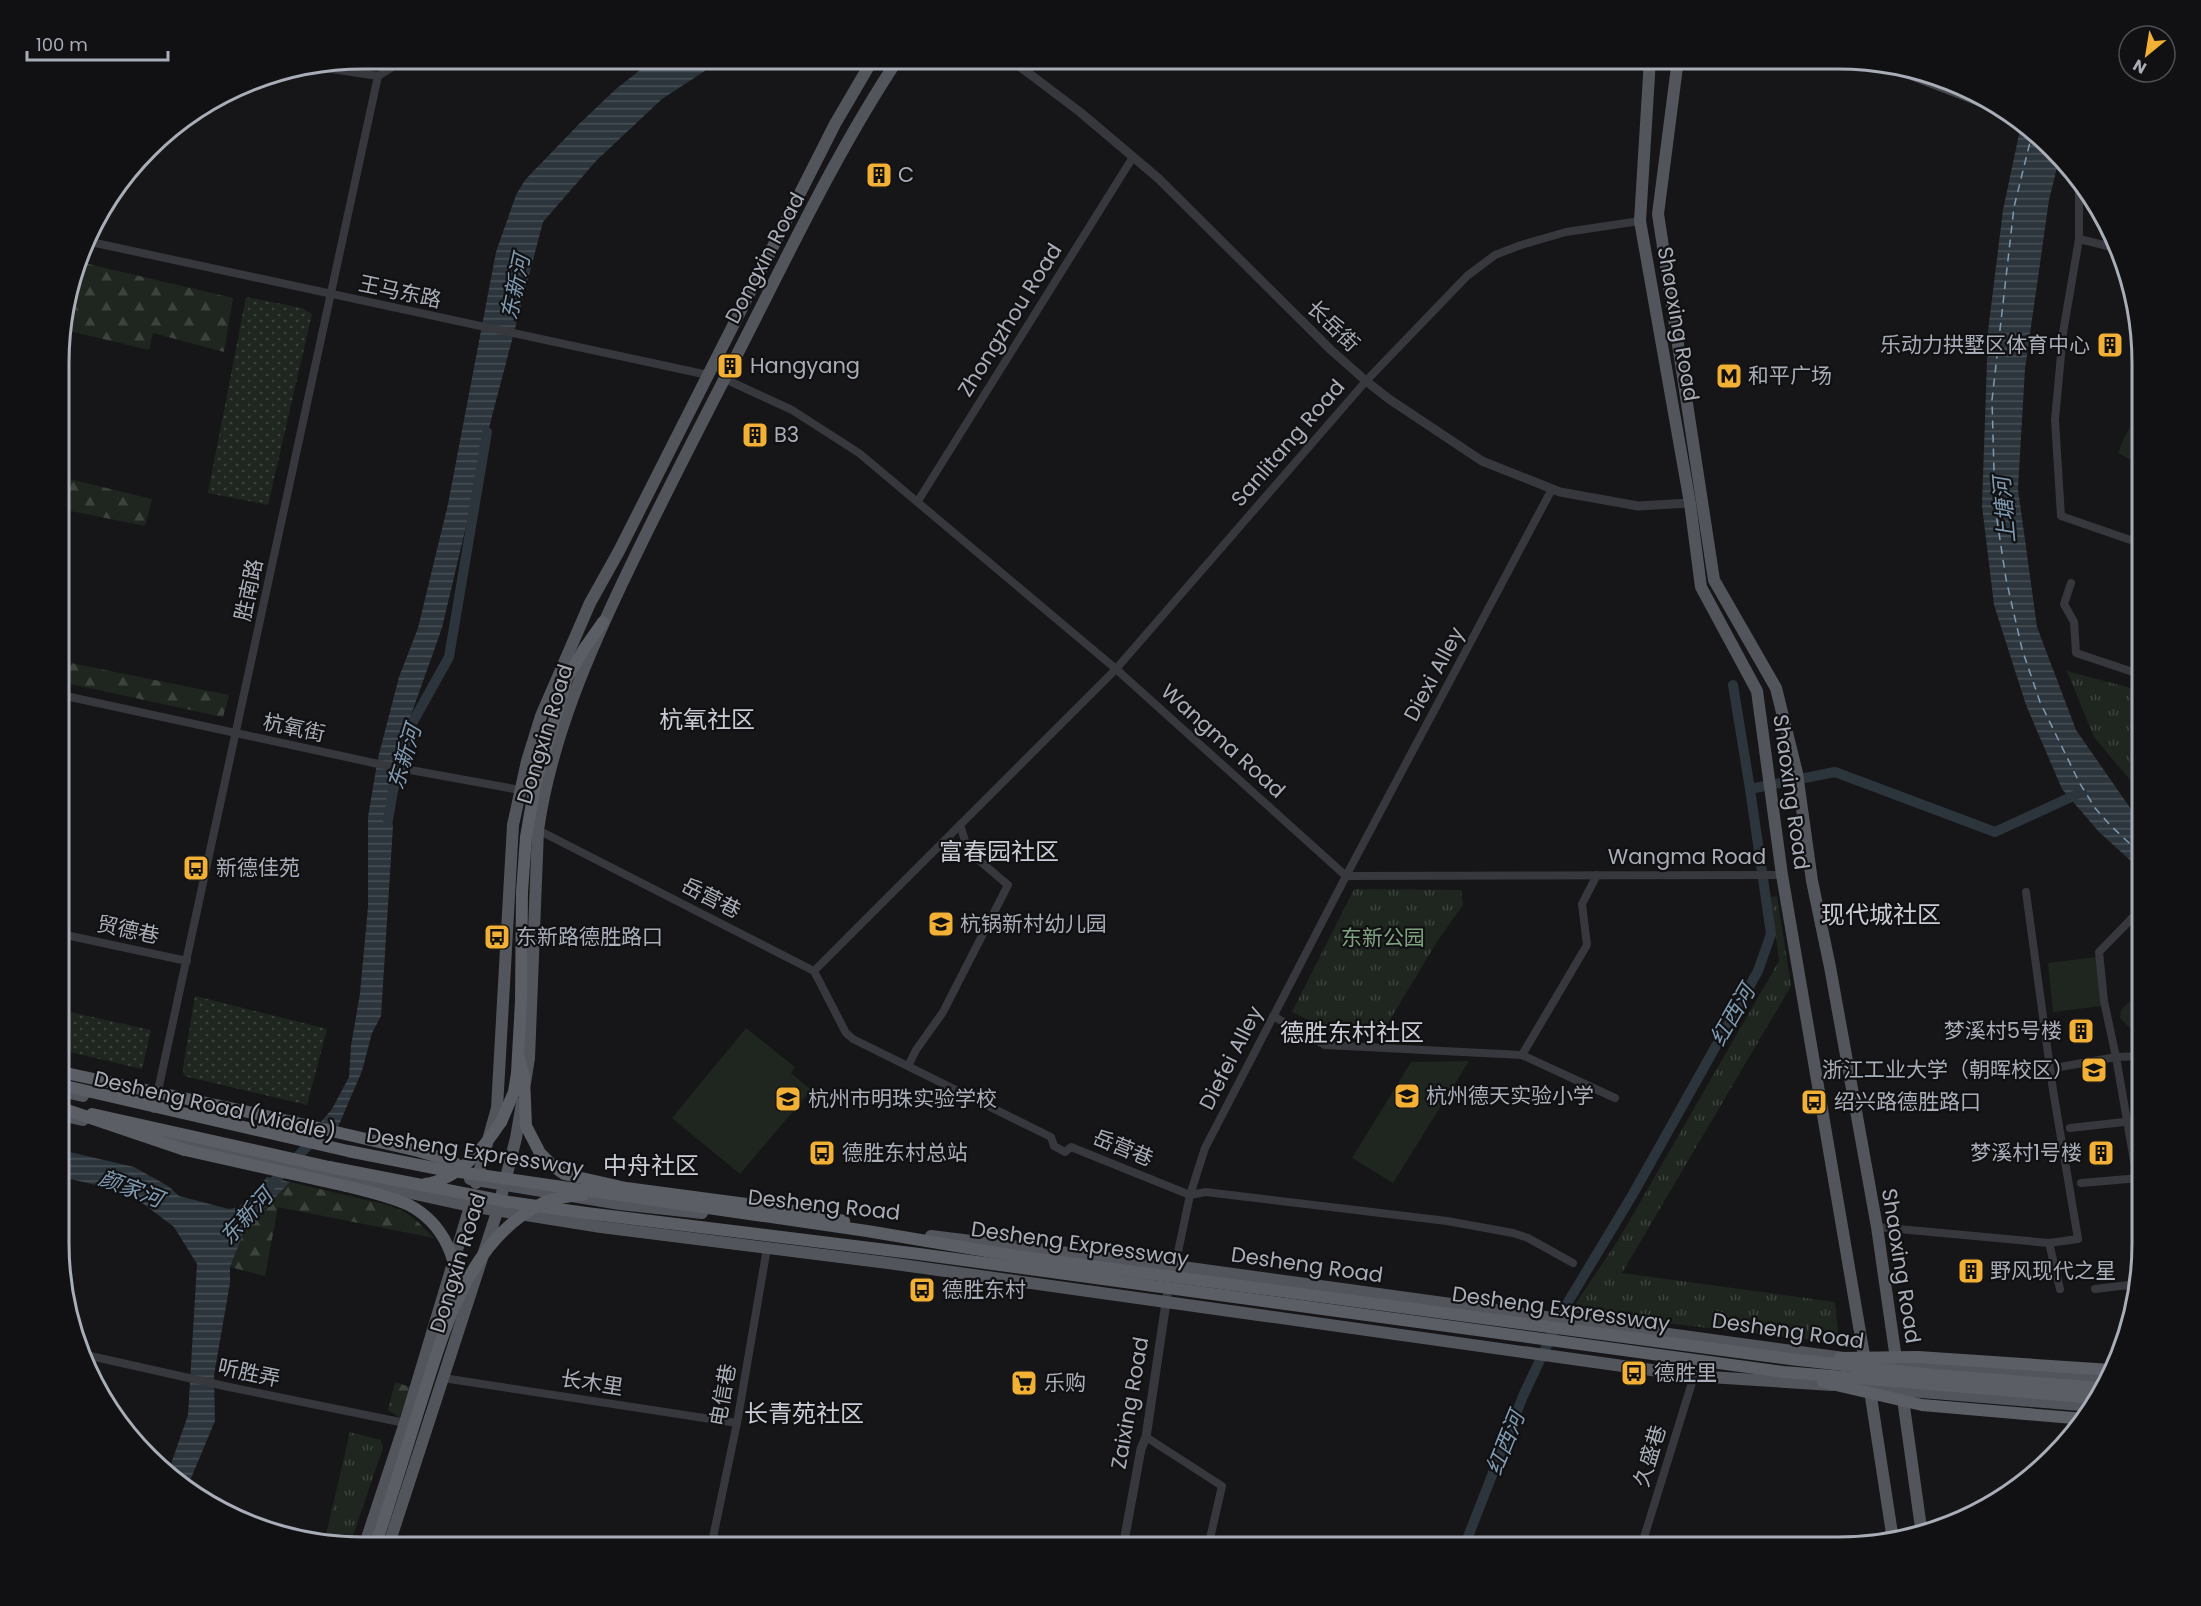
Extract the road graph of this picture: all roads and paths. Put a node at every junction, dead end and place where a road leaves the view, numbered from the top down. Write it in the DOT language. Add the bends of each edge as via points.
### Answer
graph roads {
  1 [pos="388,69"];
  2 [pos="867,69"];
  3 [pos="892,69"];
  4 [pos="1023,69"];
  5 [pos="1649,69"];
  6 [pos="1677,69"];
  7 [pos="340,70"];
  8 [pos="378,76"];
  9 [pos="1133,157"];
  10 [pos="2079,194"];
  11 [pos="1640,221"];
  12 [pos="2079,239"];
  13 [pos="94,243"];
  14 [pos="2108,246"];
  15 [pos="331,296"];
  16 [pos="708,375"];
  17 [pos="724,379"];
  18 [pos="1366,381"];
  19 [pos="1552,489"];
  20 [pos="918,501"];
  21 [pos="1690,503"];
  22 [pos="2132,541"];
  23 [pos="2072,583"];
  24 [pos="603,622"];
  25 [pos="1116,669"];
  26 [pos="2132,672"];
  27 [pos="69,697"];
  28 [pos="236,734"];
  29 [pos="520,790"];
  30 [pos="960,825"];
  31 [pos="538,830"];
  32 [pos="1597,875"];
  33 [pos="1782,875"];
  34 [pos="1346,876"];
  35 [pos="2025,892"];
  36 [pos="2132,919"];
  37 [pos="69,936"];
  38 [pos="187,961"];
  39 [pos="814,971"];
  40 [pos="1273,1016"];
  41 [pos="518,1054"];
  42 [pos="1522,1055"];
  43 [pos="2132,1056"];
  44 [pos="2116,1057"];
  45 [pos="908,1066"];
  46 [pos="2060,1067"];
  47 [pos="69,1074"];
  48 [pos="69,1087"];
  49 [pos="69,1093"];
  50 [pos="1615,1098"];
  51 [pos="69,1109"];
  52 [pos="69,1110"];
  53 [pos="154,1112"];
  54 [pos="69,1117"];
  55 [pos="2128,1121"];
  56 [pos="2132,1121"];
  57 [pos="2070,1128"];
  58 [pos="2132,1140"];
  59 [pos="2132,1179"];
  60 [pos="477,1180"];
  61 [pos="2080,1182"];
  62 [pos="503,1185"];
  63 [pos="346,1186"];
  64 [pos="626,1188"];
  65 [pos="1190,1195"];
  66 [pos="470,1206"];
  67 [pos="498,1209"];
  68 [pos="1877,1227"];
  69 [pos="867,1231"];
  70 [pos="2049,1243"];
  71 [pos="767,1248"];
  72 [pos="1573,1263"];
  73 [pos="1175,1266"];
  74 [pos="2129,1285"];
  75 [pos="2060,1289"];
  76 [pos="2095,1289"];
  77 [pos="1166,1301"];
  78 [pos="450,1318"];
  79 [pos="91,1356"];
  80 [pos="1790,1359"];
  81 [pos="1865,1361"];
  82 [pos="1897,1365"];
  83 [pos="2104,1370"];
  84 [pos="1980,1371"];
  85 [pos="1784,1372"];
  86 [pos="1694,1376"];
  87 [pos="443,1378"];
  88 [pos="2098,1380"];
  89 [pos="2094,1387"];
  90 [pos="1870,1388"];
  91 [pos="1902,1390"];
  92 [pos="1981,1397"];
  93 [pos="2089,1397"];
  94 [pos="2084,1405"];
  95 [pos="2074,1418"];
  96 [pos="405,1423"];
  97 [pos="737,1423"];
  98 [pos="1146,1437"];
  99 [pos="1921,1525"];
  100 [pos="1892,1532"];
  101 [pos="366,1537"];
  102 [pos="378,1537"];
  103 [pos="391,1537"];
  104 [pos="713,1537"];
  105 [pos="1125,1537"];
  106 [pos="1210,1537"];
  107 [pos="1644,1537"];
  1 -- 8 [label="street"];
  2 -- 16 [label="main road, Dongxin Road" via="835,124"];
  3 -- 17 [label="main road, Dongxin Road" via="854,130"];
  4 -- 9 [label="street, 长岳街"];
  5 -- 11 [label="main road, Shaoxing Road"];
  6 -- 68 [label="main road, Shaoxing Road" via="1658,214 1714,580 1776,688 1798,779 1812,881"];
  7 -- 8 [label="street"];
  8 -- 15 [label="street, 胜南路"];
  9 -- 18 [label="street, 长岳街"];
  9 -- 20 [label="street, Zhongzhou Road"];
  10 -- 12 [label="street"];
  11 -- 18 [label="street, Sanlitang Road" via="1566,232 1496,255 1467,276"];
  11 -- 21 [label="main road, Shaoxing Road"];
  12 -- 14 [label="street"];
  12 -- 22 [label="street" via="2063,333 2055,420 2061,516"];
  13 -- 15 [label="street, 王马东路"];
  15 -- 16 [label="street, 王马东路"];
  15 -- 28 [label="street, 胜南路"];
  16 -- 29 [label="main road, Dongxin Road" via="590,603 541,716"];
  17 -- 20 [label="street, Wangma Road" via="792,410 842,440"];
  17 -- 24 [label="main road, Dongxin Road"];
  18 -- 19 [label="street, 长岳街" via="1482,461"];
  18 -- 25 [label="street, Sanlitang Road"];
  19 -- 21 [label="street, 长岳街" via="1638,506"];
  19 -- 34 [label="street, Diexi Alley"];
  20 -- 25 [label="street, Wangma Road"];
  21 -- 33 [label="main road, Shaoxing Road" via="1701,587 1757,691"];
  23 -- 26 [label="street" via="2064,604 2074,622 2076,653"];
  24 -- 31 [label="main road, Dongxin Road" via="567,716"];
  24 -- 41 [label="highway" via="567,678 535,785 522,892"];
  25 -- 30 [label="street, Sanlitang Road"];
  25 -- 34 [label="street, Wangma Road"];
  27 -- 28 [label="street, 杭氧街"];
  28 -- 29 [label="street, 杭氧街"];
  28 -- 38 [label="street, 胜南路"];
  29 -- 60 [label="main road, Dongxin Road" via="513,825 497,1108"];
  30 -- 39 [label="street, Sanlitang Road"];
  30 -- 45 [label="street" via="974,856 1008,885 943,1012"];
  31 -- 39 [label="street, 岳营巷"];
  31 -- 62 [label="main road, Dongxin Road" via="529,1058 516,1138"];
  32 -- 33 [label="street, Wangma Road"];
  32 -- 34 [label="street, Wangma Road"];
  32 -- 42 [label="street" via="1582,903 1587,945"];
  33 -- 81 [label="main road, Shaoxing Road"];
  34 -- 40 [label="street, Diefei Alley"];
  35 -- 70 [label="street" via="2078,1239"];
  36 -- 44 [label="street" via="2098,952"];
  37 -- 38 [label="street, 贸德巷"];
  38 -- 53 [label="street, 胜南路"];
  39 -- 45 [label="street, 岳营巷" via="846,1033"];
  40 -- 42 [label="street" via="1325,1045"];
  40 -- 65 [label="street, Diefei Alley" via="1205,1148"];
  41 -- 63 [label="highway, bridge" via="510,1105 491,1137 451,1175 432,1183"];
  41 -- 64 [label="highway, bridge" via="524,1077 526,1126 540,1153 564,1174"];
  42 -- 50 [label="street"];
  43 -- 44 [label="street"];
  44 -- 46 [label="street"];
  44 -- 55 [label="street"];
  45 -- 65 [label="street, 岳营巷" via="1051,1137 1054,1146 1065,1152 1071,1146"];
  47 -- 60 [label="highway, bridge" via="418,1151 452,1161"];
  48 -- 69 [label="highway, Desheng Expressway, bridge" via="439,1169"];
  49 -- 53 [label="main road, Desheng Road (Middle)"];
  51 -- 85 [label="highway, Desheng Expressway, bridge" via="329,1167 531,1205"];
  52 -- 63 [label="highway, bridge" via="185,1150"];
  53 -- 60 [label="main road, Desheng Road (Middle), bridge"];
  54 -- 66 [label="main road, Desheng Road (Middle)"];
  55 -- 56 [label="street"];
  55 -- 57 [label="street"];
  55 -- 58 [label="street"];
  59 -- 61 [label="street"];
  60 -- 62 [label="main road, Desheng Road (Middle)"];
  60 -- 66 [label="main road, Dongxin Road"];
  62 -- 67 [label="main road, Dongxin Road"];
  62 -- 73 [label="main road, Desheng Road" via="620,1204 889,1231"];
  63 -- 78 [label="highway, bridge" via="408,1205 444,1238 455,1269"];
  64 -- 69 [label="highway, bridge" via="817,1214"];
  64 -- 78 [label="highway, bridge" via="539,1204 492,1243 472,1271"];
  65 -- 72 [label="street, 岳营巷" via="1206,1192 1447,1221 1528,1238"];
  65 -- 73 [label="street, Diefei Alley"];
  66 -- 67 [label="main road, Desheng Road (Middle)"];
  66 -- 96 [label="main road, Dongxin Road"];
  67 -- 71 [label="main road" via="601,1227"];
  67 -- 87 [label="main road, Dongxin Road"];
  68 -- 70 [label="street"];
  68 -- 82 [label="main road, Shaoxing Road"];
  69 -- 80 [label="highway, Desheng Expressway, bridge" via="1028,1258"];
  70 -- 75 [label="street"];
  71 -- 77 [label="main road"];
  71 -- 97 [label="street, 电信巷"];
  73 -- 77 [label="street, Zaixing Road"];
  73 -- 81 [label="main road, Desheng Road"];
  74 -- 76 [label="street"];
  77 -- 86 [label="main road"];
  77 -- 98 [label="street, Zaixing Road"];
  78 -- 102 [label="highway, bridge"];
  79 -- 96 [label="street, 听胜弄"];
  80 -- 83 [label="highway, bridge" via="1918,1357"];
  80 -- 89 [label="highway, Desheng Expressway, bridge"];
  81 -- 82 [label="main road, Desheng Road"];
  81 -- 90 [label="main road, Shaoxing Road"];
  82 -- 84 [label="main road, Desheng Road"];
  82 -- 91 [label="main road, Shaoxing Road"];
  84 -- 88 [label="main road, Desheng Road"];
  84 -- 92 [label="main road" via="1972,1375 1970,1383 1972,1392"];
  85 -- 93 [label="highway, Desheng Expressway, bridge"];
  85 -- 95 [label="highway, bridge" via="1922,1405"];
  86 -- 90 [label="main road"];
  86 -- 107 [label="street, 久盛巷"];
  87 -- 97 [label="street, 长木里"];
  87 -- 103 [label="main road, Dongxin Road"];
  90 -- 91 [label="main road"];
  90 -- 100 [label="main road, Shaoxing Road"];
  91 -- 92 [label="main road"];
  91 -- 99 [label="main road, Shaoxing Road"];
  92 -- 94 [label="main road"];
  96 -- 101 [label="main road, Dongxin Road"];
  97 -- 104 [label="street, 电信巷"];
  98 -- 105 [label="street, Zaixing Road"];
  98 -- 106 [label="street" via="1222,1486"];
}
